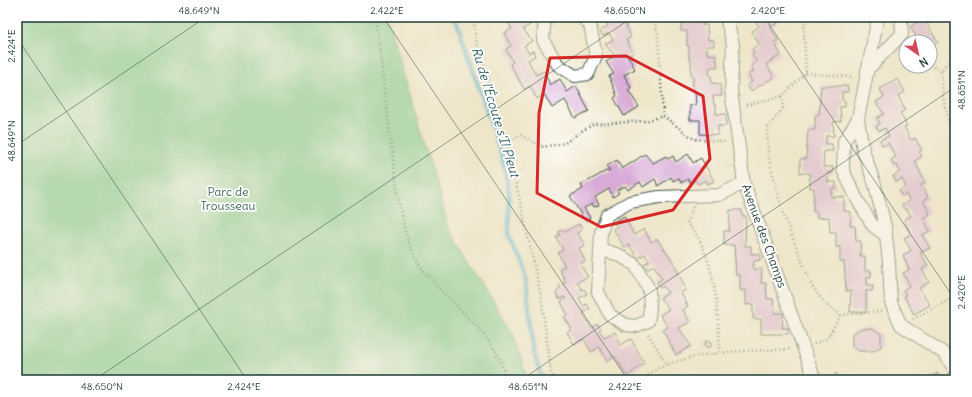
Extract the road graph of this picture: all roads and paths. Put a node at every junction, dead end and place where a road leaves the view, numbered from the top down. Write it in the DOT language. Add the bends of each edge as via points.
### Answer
graph roads {
  1 [pos="375,17"];
  2 [pos="473,17"];
  3 [pos="545,17"];
  4 [pos="582,17"];
  5 [pos="653,17"];
  6 [pos="726,17"];
  7 [pos="805,17"];
  8 [pos="878,17"];
  9 [pos="901,17"];
  10 [pos="955,52"];
  11 [pos="938,69"];
  12 [pos="941,71"];
  13 [pos="806,73"];
  14 [pos="866,74"];
  15 [pos="782,96"];
  16 [pos="734,108"];
  17 [pos="663,116"];
  18 [pos="858,119"];
  19 [pos="507,143"];
  20 [pos="738,143"];
  21 [pos="744,183"];
  22 [pos="955,195"];
  23 [pos="698,196"];
  24 [pos="885,235"];
  25 [pos="600,249"];
  26 [pos="955,297"];
  27 [pos="955,309"];
  28 [pos="894,310"];
  29 [pos="841,315"];
  30 [pos="642,324"];
  31 [pos="901,325"];
  32 [pos="955,334"];
  33 [pos="805,348"];
  34 [pos="720,353"];
  35 [pos="950,353"];
  36 [pos="667,365"];
  37 [pos="955,370"];
  38 [pos="506,380"];
  39 [pos="555,380"];
  40 [pos="642,380"];
  41 [pos="815,380"];
  1 -- 38 [label="path" via="397,195 408,242 426,274 494,350"];
  2 -- 19 [label="path" via="476,39"];
  3 -- 4 [label="street" via="543,40 558,65 575,76 588,74 596,56 590,25"];
  5 -- 17 [label="path" via="658,34"];
  6 -- 16 [label="street, Avenue des Champs" via="733,44 731,90"];
  7 -- 13 [label="path"];
  8 -- 14 [label="street"];
  9 -- 14 [label="street" via="902,34"];
  10 -- 12 [label="path"];
  11 -- 12 [label="path"];
  12 -- 22 [label="path" via="943,98 952,142"];
  13 -- 14 [label="path"];
  13 -- 15 [label="path"];
  14 -- 18 [label="street"];
  15 -- 16 [label="path"];
  15 -- 29 [label="path" via="783,108 767,129 768,155 783,214 812,286 826,305"];
  16 -- 20 [label="street, Avenue des Champs"];
  17 -- 19 [label="path" via="646,121 594,124 565,143 543,147 520,135"];
  17 -- 20 [label="path" via="694,139"];
  18 -- 24 [label="street" via="863,150"];
  18 -- 24 [label="street" via="844,141 843,170 873,226"];
  19 -- 39 [label="path" via="541,296 551,372"];
  20 -- 21 [label="street, Avenue des Champs"];
  21 -- 23 [label="street" via="719,195"];
  21 -- 33 [label="street, Avenue des Champs"];
  23 -- 25 [label="street" via="659,197 630,202 607,215 601,232"];
  23 -- 34 [label="path" via="687,224 694,231 708,262 717,299"];
  24 -- 28 [label="street" via="891,303"];
  25 -- 30 [label="street" via="598,292 610,315 626,325"];
  25 -- 30 [label="street" via="619,255 636,265 649,289 648,321"];
  26 -- 31 [label="path"];
  27 -- 32 [label="path"];
  28 -- 29 [label="path"];
  28 -- 31 [label="street"];
  29 -- 33 [label="path" via="826,339"];
  30 -- 36 [label="path"];
  31 -- 35 [label="street"];
  33 -- 34 [label="path"];
  33 -- 41 [label="street, Avenue des Champs"];
  34 -- 36 [label="path"];
  35 -- 37 [label="street"];
  36 -- 40 [label="path"];
}
